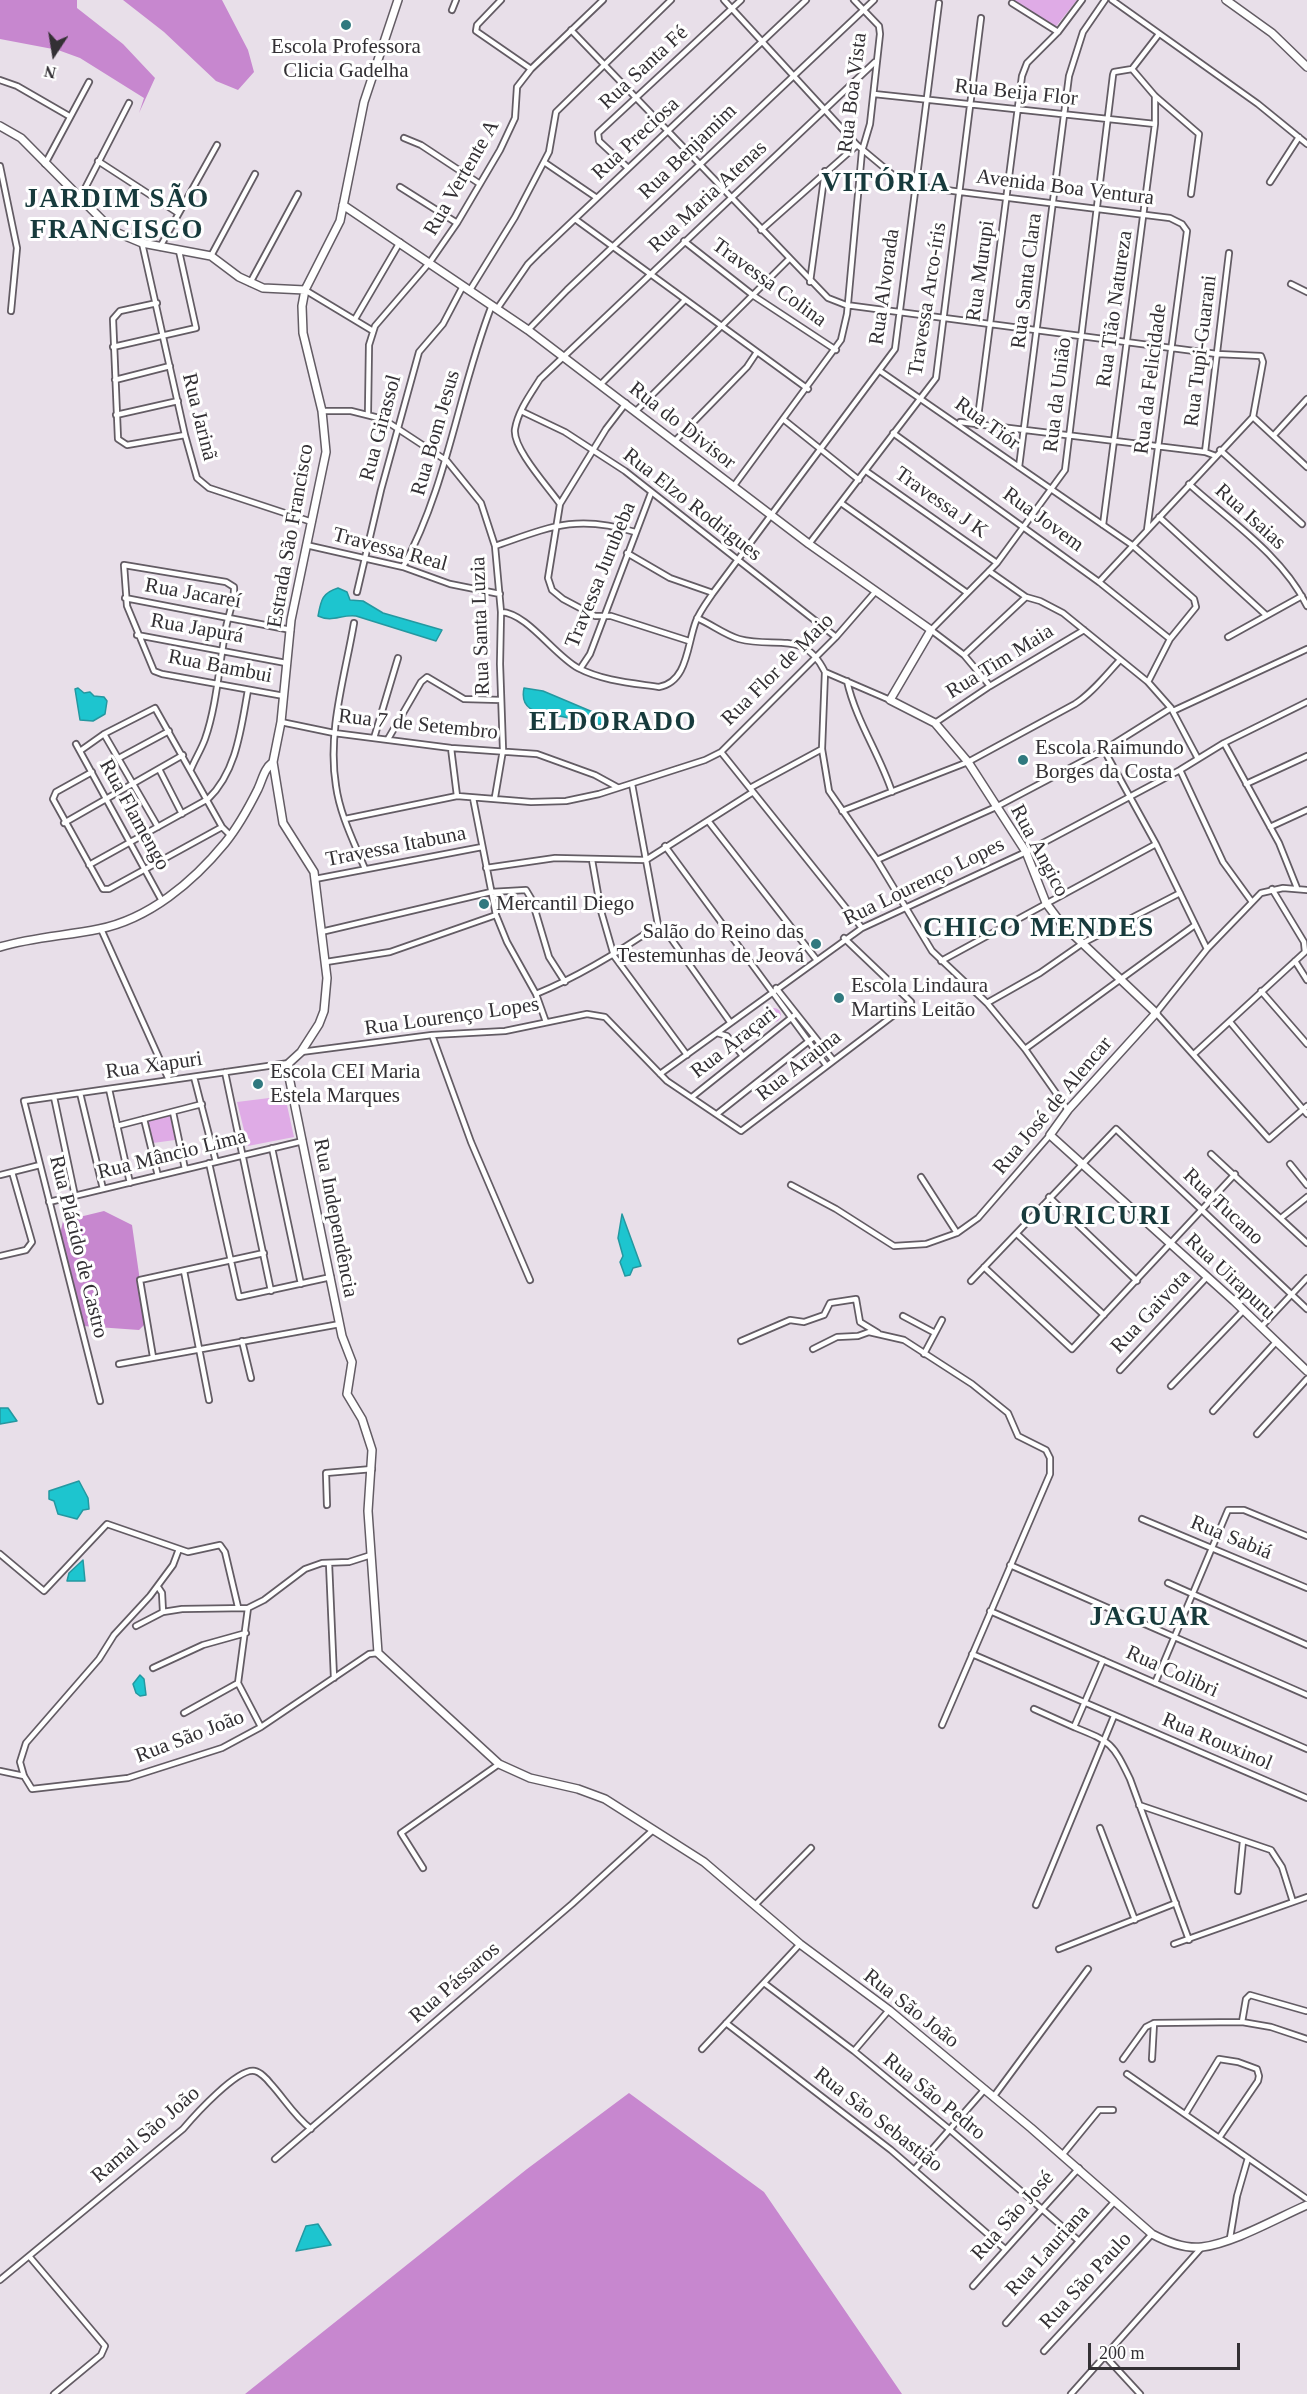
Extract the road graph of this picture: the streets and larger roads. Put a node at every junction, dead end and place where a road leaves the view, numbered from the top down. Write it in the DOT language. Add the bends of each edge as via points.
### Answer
graph roads {
  1 [pos="398,0"];
  2 [pos="456,0"];
  3 [pos="501,0"];
  4 [pos="603,0"];
  5 [pos="671,0"];
  6 [pos="724,0"];
  7 [pos="741,0"];
  8 [pos="806,0"];
  9 [pos="854,0"];
  10 [pos="874,0"];
  11 [pos="1082,0"];
  12 [pos="1105,0"];
  13 [pos="1112,0"];
  14 [pos="1226,0"];
  15 [pos="939,3"];
  16 [pos="1012,3"];
  17 [pos="732,8"];
  18 [pos="452,10"];
  19 [pos="864,10"];
  20 [pos="981,18"];
  21 [pos="571,30"];
  22 [pos="1058,32"];
  23 [pos="1159,34"];
  24 [pos="764,42"];
  25 [pos="605,62"];
  26 [pos="876,62"];
  27 [pos="1307,67"];
  28 [pos="531,69"];
  29 [pos="1132,69"];
  30 [pos="793,75"];
  31 [pos="0,80"];
  32 [pos="89,82"];
  33 [pos="874,94"];
  34 [pos="1155,96"];
  35 [pos="637,97"];
  36 [pos="926,100"];
  37 [pos="129,103"];
  38 [pos="970,106"];
  39 [pos="825,109"];
  40 [pos="1016,111"];
  41 [pos="69,116"];
  42 [pos="1063,116"];
  43 [pos="1107,117"];
  44 [pos="1155,124"];
  45 [pos="0,126"];
  46 [pos="668,131"];
  47 [pos="1299,137"];
  48 [pos="404,138"];
  49 [pos="1307,144"];
  50 [pos="217,145"];
  51 [pos="856,145"];
  52 [pos="862,151"];
  53 [pos="98,160"];
  54 [pos="544,162"];
  55 [pos="45,164"];
  56 [pos="700,165"];
  57 [pos="0,166"];
  58 [pos="628,168"];
  59 [pos="826,170"];
  60 [pos="255,174"];
  61 [pos="1270,182"];
  62 [pos="480,184"];
  63 [pos="916,186"];
  64 [pos="400,187"];
  65 [pos="961,192"];
  66 [pos="298,194"];
  67 [pos="1191,194"];
  68 [pos="731,196"];
  69 [pos="1008,197"];
  70 [pos="597,198"];
  71 [pos="79,200"];
  72 [pos="1053,203"];
  73 [pos="343,205"];
  74 [pos="1096,208"];
  75 [pos="178,213"];
  76 [pos="1144,214"];
  77 [pos="575,219"];
  78 [pos="457,223"];
  79 [pos="761,230"];
  80 [pos="1186,231"];
  81 [pos="684,241"];
  82 [pos="400,242"];
  83 [pos="142,243"];
  84 [pos="160,247"];
  85 [pos="612,247"];
  86 [pos="179,251"];
  87 [pos="1229,253"];
  88 [pos="211,256"];
  89 [pos="789,259"];
  90 [pos="430,262"];
  91 [pos="650,274"];
  92 [pos="810,282"];
  93 [pos="250,283"];
  94 [pos="1291,284"];
  95 [pos="463,286"];
  96 [pos="305,290"];
  97 [pos="470,290"];
  98 [pos="1307,292"];
  99 [pos="754,296"];
  100 [pos="685,300"];
  101 [pos="157,303"];
  102 [pos="846,305"];
  103 [pos="495,307"];
  104 [pos="11,311"];
  105 [pos="901,312"];
  106 [pos="945,318"];
  107 [pos="355,319"];
  108 [pos="990,324"];
  109 [pos="723,327"];
  110 [pos="528,330"];
  111 [pos="373,331"];
  112 [pos="1037,331"];
  113 [pos="1082,335"];
  114 [pos="165,336"];
  115 [pos="1126,340"];
  116 [pos="1171,346"];
  117 [pos="113,347"];
  118 [pos="836,350"];
  119 [pos="757,352"];
  120 [pos="1217,354"];
  121 [pos="564,357"];
  122 [pos="170,366"];
  123 [pos="880,371"];
  124 [pos="115,380"];
  125 [pos="601,384"];
  126 [pos="808,389"];
  127 [pos="922,398"];
  128 [pos="178,401"];
  129 [pos="1306,402"];
  130 [pos="626,403"];
  131 [pos="322,411"];
  132 [pos="521,411"];
  133 [pos="636,411"];
  134 [pos="368,413"];
  135 [pos="116,415"];
  136 [pos="1252,417"];
  137 [pos="783,419"];
  138 [pos="957,422"];
  139 [pos="977,424"];
  140 [pos="398,428"];
  141 [pos="1024,430"];
  142 [pos="893,433"];
  143 [pos="185,435"];
  144 [pos="1070,435"];
  145 [pos="1274,435"];
  146 [pos="675,441"];
  147 [pos="1115,442"];
  148 [pos="820,448"];
  149 [pos="1159,448"];
  150 [pos="594,449"];
  151 [pos="1220,450"];
  152 [pos="1205,452"];
  153 [pos="1216,456"];
  154 [pos="447,461"];
  155 [pos="1018,467"];
  156 [pos="1307,467"];
  157 [pos="866,471"];
  158 [pos="858,480"];
  159 [pos="1189,484"];
  160 [pos="733,487"];
  161 [pos="1051,489"];
  162 [pos="651,493"];
  163 [pos="841,503"];
  164 [pos="560,504"];
  165 [pos="770,515"];
  166 [pos="1159,517"];
  167 [pos="312,522"];
  168 [pos="1302,524"];
  169 [pos="556,525"];
  170 [pos="1023,525"];
  171 [pos="1103,525"];
  172 [pos="1146,530"];
  173 [pos="635,532"];
  174 [pos="809,544"];
  175 [pos="306,545"];
  176 [pos="1132,545"];
  177 [pos="495,546"];
  178 [pos="627,553"];
  179 [pos="364,559"];
  180 [pos="736,560"];
  181 [pos="996,563"];
  182 [pos="403,567"];
  183 [pos="989,572"];
  184 [pos="1099,582"];
  185 [pos="876,591"];
  186 [pos="357,592"];
  187 [pos="966,592"];
  188 [pos="713,593"];
  189 [pos="500,594"];
  190 [pos="1302,596"];
  191 [pos="1026,597"];
  192 [pos="125,598"];
  193 [pos="1307,606"];
  194 [pos="501,612"];
  195 [pos="605,615"];
  196 [pos="1266,615"];
  197 [pos="228,616"];
  198 [pos="697,618"];
  199 [pos="354,623"];
  200 [pos="291,630"];
  201 [pos="931,630"];
  202 [pos="1084,630"];
  203 [pos="137,635"];
  204 [pos="836,637"];
  205 [pos="1228,637"];
  206 [pos="1170,639"];
  207 [pos="689,641"];
  208 [pos="1307,649"];
  209 [pos="222,650"];
  210 [pos="964,655"];
  211 [pos="817,656"];
  212 [pos="398,658"];
  213 [pos="1120,660"];
  214 [pos="286,663"];
  215 [pos="580,669"];
  216 [pos="825,672"];
  217 [pos="847,681"];
  218 [pos="1148,682"];
  219 [pos="215,683"];
  220 [pos="990,686"];
  221 [pos="248,690"];
  222 [pos="284,696"];
  223 [pos="501,700"];
  224 [pos="890,700"];
  225 [pos="1307,702"];
  226 [pos="1172,710"];
  227 [pos="281,722"];
  228 [pos="935,723"];
  229 [pos="168,731"];
  230 [pos="104,734"];
  231 [pos="334,734"];
  232 [pos="374,738"];
  233 [pos="388,739"];
  234 [pos="1224,743"];
  235 [pos="76,744"];
  236 [pos="451,748"];
  237 [pos="822,749"];
  238 [pos="503,750"];
  239 [pos="1104,750"];
  240 [pos="80,751"];
  241 [pos="721,752"];
  242 [pos="183,755"];
  243 [pos="1307,756"];
  244 [pos="1197,757"];
  245 [pos="119,758"];
  246 [pos="273,762"];
  247 [pos="968,762"];
  248 [pos="159,769"];
  249 [pos="190,769"];
  250 [pos="1180,770"];
  251 [pos="92,772"];
  252 [pos="133,783"];
  253 [pos="632,784"];
  254 [pos="1246,784"];
  255 [pos="616,787"];
  256 [pos="752,790"];
  257 [pos="891,792"];
  258 [pos="1131,795"];
  259 [pos="457,796"];
  260 [pos="106,798"];
  261 [pos="473,798"];
  262 [pos="495,798"];
  263 [pos="208,800"];
  264 [pos="996,807"];
  265 [pos="1307,810"];
  266 [pos="842,811"];
  267 [pos="183,813"];
  268 [pos="345,819"];
  269 [pos="709,822"];
  270 [pos="64,823"];
  271 [pos="158,827"];
  272 [pos="222,827"];
  273 [pos="1270,827"];
  274 [pos="231,836"];
  275 [pos="132,842"];
  276 [pos="1156,844"];
  277 [pos="665,846"];
  278 [pos="482,847"];
  279 [pos="1026,852"];
  280 [pos="592,860"];
  281 [pos="646,860"];
  282 [pos="878,860"];
  283 [pos="88,865"];
  284 [pos="144,867"];
  285 [pos="365,868"];
  286 [pos="486,868"];
  287 [pos="315,879"];
  288 [pos="1297,888"];
  289 [pos="1272,890"];
  290 [pos="1307,890"];
  291 [pos="491,892"];
  292 [pos="1180,893"];
  293 [pos="162,901"];
  294 [pos="1252,902"];
  295 [pos="1046,903"];
  296 [pos="906,908"];
  297 [pos="496,915"];
  298 [pos="658,925"];
  299 [pos="1196,925"];
  300 [pos="862,928"];
  301 [pos="101,929"];
  302 [pos="321,932"];
  303 [pos="844,938"];
  304 [pos="1083,943"];
  305 [pos="1306,943"];
  306 [pos="0,947"];
  307 [pos="1207,949"];
  308 [pos="614,956"];
  309 [pos="816,959"];
  310 [pos="941,961"];
  311 [pos="1295,961"];
  312 [pos="326,962"];
  313 [pos="1122,980"];
  314 [pos="1307,980"];
  315 [pos="565,982"];
  316 [pos="774,989"];
  317 [pos="1261,991"];
  318 [pos="536,994"];
  319 [pos="987,1003"];
  320 [pos="1156,1013"];
  321 [pos="796,1014"];
  322 [pos="790,1019"];
  323 [pos="546,1022"];
  324 [pos="730,1022"];
  325 [pos="1230,1022"];
  326 [pos="717,1033"];
  327 [pos="432,1035"];
  328 [pos="814,1037"];
  329 [pos="808,1042"];
  330 [pos="1307,1044"];
  331 [pos="1025,1049"];
  332 [pos="301,1052"];
  333 [pos="1194,1054"];
  334 [pos="687,1055"];
  335 [pos="743,1056"];
  336 [pos="832,1060"];
  337 [pos="289,1063"];
  338 [pos="826,1065"];
  339 [pos="225,1072"];
  340 [pos="660,1074"];
  341 [pos="194,1077"];
  342 [pos="170,1080"];
  343 [pos="108,1089"];
  344 [pos="80,1093"];
  345 [pos="54,1097"];
  346 [pos="692,1097"];
  347 [pos="24,1101"];
  348 [pos="202,1104"];
  349 [pos="1068,1110"];
  350 [pos="1306,1110"];
  351 [pos="173,1112"];
  352 [pos="717,1114"];
  353 [pos="144,1119"];
  354 [pos="117,1126"];
  355 [pos="1050,1135"];
  356 [pos="303,1141"];
  357 [pos="272,1148"];
  358 [pos="1211,1154"];
  359 [pos="244,1155"];
  360 [pos="1080,1161"];
  361 [pos="216,1162"];
  362 [pos="209,1163"];
  363 [pos="1290,1164"];
  364 [pos="40,1165"];
  365 [pos="185,1169"];
  366 [pos="12,1172"];
  367 [pos="1235,1174"];
  368 [pos="0,1175"];
  369 [pos="158,1176"];
  370 [pos="921,1178"];
  371 [pos="130,1182"];
  372 [pos="791,1185"];
  373 [pos="1307,1185"];
  374 [pos="103,1189"];
  375 [pos="75,1196"];
  376 [pos="1049,1197"];
  377 [pos="1307,1197"];
  378 [pos="49,1202"];
  379 [pos="1203,1212"];
  380 [pos="1281,1218"];
  381 [pos="957,1233"];
  382 [pos="1017,1234"];
  383 [pos="1307,1243"];
  384 [pos="1171,1245"];
  385 [pos="264,1253"];
  386 [pos="0,1256"];
  387 [pos="231,1260"];
  388 [pos="984,1267"];
  389 [pos="184,1271"];
  390 [pos="331,1277"];
  391 [pos="1207,1277"];
  392 [pos="1307,1278"];
  393 [pos="530,1280"];
  394 [pos="970,1281"];
  395 [pos="1137,1281"];
  396 [pos="301,1284"];
  397 [pos="271,1291"];
  398 [pos="1292,1294"];
  399 [pos="1307,1308"];
  400 [pos="1243,1311"];
  401 [pos="1104,1315"];
  402 [pos="903,1316"];
  403 [pos="942,1320"];
  404 [pos="340,1324"];
  405 [pos="1261,1328"];
  406 [pos="878,1333"];
  407 [pos="935,1333"];
  408 [pos="242,1341"];
  409 [pos="741,1341"];
  410 [pos="1276,1342"];
  411 [pos="199,1348"];
  412 [pos="813,1349"];
  413 [pos="924,1354"];
  414 [pos="153,1357"];
  415 [pos="119,1364"];
  416 [pos="1120,1370"];
  417 [pos="1307,1371"];
  418 [pos="251,1378"];
  419 [pos="1307,1379"];
  420 [pos="1171,1386"];
  421 [pos="209,1400"];
  422 [pos="100,1401"];
  423 [pos="1213,1411"];
  424 [pos="1257,1434"];
  425 [pos="372,1469"];
  426 [pos="327,1505"];
  427 [pos="1142,1519"];
  428 [pos="1307,1536"];
  429 [pos="1212,1548"];
  430 [pos="179,1549"];
  431 [pos="0,1554"];
  432 [pos="371,1555"];
  433 [pos="328,1563"];
  434 [pos="1010,1564"];
  435 [pos="1168,1583"];
  436 [pos="158,1587"];
  437 [pos="1307,1588"];
  438 [pos="1193,1595"];
  439 [pos="238,1607"];
  440 [pos="248,1608"];
  441 [pos="990,1611"];
  442 [pos="163,1612"];
  443 [pos="136,1626"];
  444 [pos="246,1633"];
  445 [pos="1174,1638"];
  446 [pos="1307,1645"];
  447 [pos="378,1653"];
  448 [pos="972,1654"];
  449 [pos="1103,1660"];
  450 [pos="153,1668"];
  451 [pos="334,1678"];
  452 [pos="238,1683"];
  453 [pos="1155,1683"];
  454 [pos="1307,1695"];
  455 [pos="1085,1702"];
  456 [pos="1034,1709"];
  457 [pos="184,1713"];
  458 [pos="1114,1716"];
  459 [pos="942,1725"];
  460 [pos="1074,1727"];
  461 [pos="261,1728"];
  462 [pos="1106,1740"];
  463 [pos="1307,1749"];
  464 [pos="499,1764"];
  465 [pos="0,1771"];
  466 [pos="24,1776"];
  467 [pos="1307,1798"];
  468 [pos="1139,1805"];
  469 [pos="654,1828"];
  470 [pos="1100,1828"];
  471 [pos="1243,1841"];
  472 [pos="812,1848"];
  473 [pos="423,1868"];
  474 [pos="1238,1891"];
  475 [pos="1307,1897"];
  476 [pos="1293,1902"];
  477 [pos="1176,1903"];
  478 [pos="755,1905"];
  479 [pos="1036,1905"];
  480 [pos="1135,1920"];
  481 [pos="1189,1940"];
  482 [pos="800,1944"];
  483 [pos="1174,1944"];
  484 [pos="1059,1949"];
  485 [pos="1088,1969"];
  486 [pos="764,1983"];
  487 [pos="889,2010"];
  488 [pos="1306,2012"];
  489 [pos="1242,2022"];
  490 [pos="726,2023"];
  491 [pos="1154,2023"];
  492 [pos="1307,2039"];
  493 [pos="702,2049"];
  494 [pos="854,2051"];
  495 [pos="1123,2059"];
  496 [pos="1152,2059"];
  497 [pos="1127,2074"];
  498 [pos="985,2089"];
  499 [pos="994,2096"];
  500 [pos="1113,2110"];
  501 [pos="1186,2113"];
  502 [pos="311,2129"];
  503 [pos="949,2129"];
  504 [pos="1219,2138"];
  505 [pos="1063,2154"];
  506 [pos="1248,2158"];
  507 [pos="275,2159"];
  508 [pos="1079,2168"];
  509 [pos="915,2169"];
  510 [pos="1307,2199"];
  511 [pos="1115,2201"];
  512 [pos="1307,2205"];
  513 [pos="1042,2209"];
  514 [pos="1152,2234"];
  515 [pos="1230,2238"];
  516 [pos="1079,2241"];
  517 [pos="1202,2247"];
  518 [pos="1005,2249"];
  519 [pos="29,2256"];
  520 [pos="0,2280"];
  521 [pos="973,2286"];
  522 [pos="1006,2324"];
  523 [pos="1044,2351"];
  524 [pos="1105,2356"];
  525 [pos="54,2394"];
  526 [pos="1071,2394"];
  527 [pos="1140,2394"];
  1 -- 73 [label="street, Estrada São Francisco" via="364,102"];
  2 -- 18 [label="street"];
  3 -- 28 [label="street" via="476,31"];
  4 -- 21 [label="street, Rua Vertente A"];
  5 -- 25 [label="street"];
  6 -- 17 [label="street, Avenida Boa Ventura"];
  7 -- 17 [label="street, Rua Santa Fé"];
  8 -- 24 [label="street, Rua Preciosa"];
  9 -- 19 [label="street, Rua Boa Vista"];
  10 -- 19 [label="street, Rua Benjamim"];
  11 -- 22 [label="street, Rua Murupi"];
  12 -- 42 [label="street, Rua Santa Clara" via="1079,42"];
  13 -- 23 [label="street"];
  14 -- 27 [label="street" via="1272,33"];
  15 -- 36 [label="street, Rua Alvorada"];
  16 -- 22 [label="street"];
  17 -- 24 [label="street, Avenida Boa Ventura"];
  17 -- 35 [label="street, Rua Santa Fé"];
  19 -- 26 [label="street, Rua Boa Vista" via="880,30"];
  19 -- 30 [label="street, Rua Benjamim"];
  20 -- 38 [label="street, Travessa Arco-íris"];
  21 -- 25 [label="street"];
  21 -- 28 [label="street, Rua Vertente A"];
  22 -- 40 [label="street, Rua Murupi" via="1025,66"];
  23 -- 29 [label="street"];
  23 -- 47 [label="street"];
  24 -- 30 [label="street, Avenida Boa Ventura"];
  24 -- 46 [label="street, Rua Preciosa"];
  25 -- 35 [label="street"];
  25 -- 54 [label="street" via="556,112 552,142"];
  26 -- 33 [label="street, Rua Boa Vista"];
  26 -- 39 [label="street, Rua Maria Atenas"];
  28 -- 62 [label="street, Rua Vertente A" via="517,87 517,109 508,135"];
  29 -- 34 [label="street"];
  29 -- 43 [label="street, Rua da União" via="1114,72"];
  30 -- 39 [label="street, Avenida Boa Ventura"];
  30 -- 56 [label="street, Rua Benjamim"];
  31 -- 41 [label="street"];
  32 -- 41 [label="street"];
  33 -- 36 [label="street, Rua Beija Flor"];
  33 -- 52 [label="street, Rua Boa Vista"];
  34 -- 44 [label="street, Rua Tião Natureza"];
  34 -- 67 [label="street" via="1199,134"];
  35 -- 46 [label="street"];
  35 -- 58 [label="street, Rua Santa Fé" via="597,136"];
  36 -- 38 [label="street, Rua Beija Flor"];
  36 -- 63 [label="street, Rua Alvorada"];
  37 -- 53 [label="street"];
  38 -- 40 [label="street, Rua Beija Flor"];
  38 -- 65 [label="street, Travessa Arco-íris"];
  39 -- 51 [label="street, Avenida Boa Ventura"];
  39 -- 68 [label="street, Rua Maria Atenas"];
  40 -- 42 [label="street, Rua Beija Flor"];
  40 -- 69 [label="street, Rua Murupi"];
  41 -- 55 [label="street"];
  42 -- 43 [label="street, Rua Beija Flor"];
  42 -- 72 [label="street, Rua Santa Clara"];
  43 -- 44 [label="street, Rua Beija Flor"];
  43 -- 74 [label="street, Rua da União"];
  44 -- 76 [label="street, Rua Tião Natureza"];
  45 -- 55 [label="street" via="21,138"];
  46 -- 56 [label="street"];
  46 -- 58 [label="street, Rua Preciosa"];
  47 -- 49 [label="street"];
  47 -- 61 [label="street"];
  48 -- 62 [label="street"];
  50 -- 75 [label="street"];
  51 -- 52 [label="street, Avenida Boa Ventura"];
  51 -- 59 [label="street"];
  52 -- 63 [label="street, Avenida Boa Ventura" via="894,177"];
  52 -- 102 [label="street, Rua Boa Vista"];
  53 -- 71 [label="street"];
  53 -- 75 [label="street"];
  54 -- 70 [label="street"];
  54 -- 97 [label="street"];
  55 -- 71 [label="street"];
  56 -- 68 [label="street"];
  56 -- 85 [label="street, Rua Benjamim"];
  57 -- 104 [label="street" via="17,248"];
  58 -- 70 [label="street, Rua Preciosa"];
  59 -- 79 [label="street"];
  59 -- 92 [label="street"];
  60 -- 88 [label="street"];
  62 -- 78 [label="street, Rua Vertente A"];
  63 -- 65 [label="street, Avenida Boa Ventura"];
  63 -- 105 [label="street, Rua Alvorada"];
  64 -- 78 [label="street"];
  65 -- 69 [label="street, Avenida Boa Ventura"];
  65 -- 106 [label="street, Travessa Arco-íris"];
  66 -- 93 [label="street"];
  68 -- 79 [label="street"];
  68 -- 81 [label="street, Rua Maria Atenas"];
  69 -- 72 [label="street, Avenida Boa Ventura"];
  69 -- 108 [label="street, Rua Murupi"];
  70 -- 77 [label="street, Rua Preciosa"];
  71 -- 83 [label="street" via="112,231"];
  72 -- 74 [label="street, Avenida Boa Ventura"];
  72 -- 112 [label="street, Rua Santa Clara"];
  73 -- 82 [label="street, Rua do Divisor"];
  73 -- 96 [label="street, Estrada São Francisco" via="333,239"];
  74 -- 76 [label="street, Avenida Boa Ventura"];
  74 -- 113 [label="street, Rua da União"];
  75 -- 84 [label="street"];
  76 -- 80 [label="street, Avenida Boa Ventura" via="1176,220"];
  76 -- 115 [label="street, Rua Tião Natureza"];
  77 -- 85 [label="street"];
  77 -- 103 [label="street, Rua Preciosa" via="528,264"];
  78 -- 90 [label="street, Rua Vertente A"];
  79 -- 89 [label="street"];
  80 -- 116 [label="street, Rua da Felicidade"];
  81 -- 91 [label="street, Rua Maria Atenas"];
  81 -- 99 [label="street, Travessa Colina"];
  82 -- 90 [label="street, Rua do Divisor"];
  82 -- 107 [label="street"];
  83 -- 84 [label="street"];
  83 -- 101 [label="street, Rua Jarinã"];
  84 -- 86 [label="street"];
  85 -- 91 [label="street"];
  85 -- 110 [label="street, Rua Benjamim"];
  86 -- 88 [label="street"];
  86 -- 114 [label="street" via="196,328"];
  87 -- 120 [label="street, Rua Tupi-Guarani"];
  88 -- 93 [label="street"];
  89 -- 92 [label="street"];
  89 -- 99 [label="street"];
  90 -- 95 [label="street, Rua do Divisor"];
  90 -- 111 [label="street, Rua Vertente A"];
  91 -- 100 [label="street"];
  91 -- 121 [label="street, Rua Maria Atenas"];
  92 -- 102 [label="street" via="828,298"];
  93 -- 96 [label="street" via="271,289"];
  94 -- 98 [label="street"];
  95 -- 97 [label="street, Rua do Divisor"];
  95 -- 140 [label="street, Rua Girassol" via="443,324 421,348"];
  96 -- 107 [label="street"];
  96 -- 131 [label="street, Estrada São Francisco" via="301,319"];
  97 -- 103 [label="street, Rua do Divisor"];
  99 -- 109 [label="street"];
  99 -- 118 [label="street, Travessa Colina"];
  100 -- 109 [label="street"];
  100 -- 125 [label="street"];
  101 -- 114 [label="street, Rua Jarinã"];
  101 -- 117 [label="street" via="115,314"];
  102 -- 105 [label="street"];
  102 -- 118 [label="street, Rua Boa Vista" via="843,335"];
  103 -- 110 [label="street, Rua do Divisor"];
  103 -- 154 [label="street, Rua Bom Jesus"];
  105 -- 106 [label="street"];
  105 -- 123 [label="street, Rua Alvorada" via="895,349"];
  106 -- 108 [label="street"];
  106 -- 127 [label="street, Travessa Arco-íris" via="936,378"];
  107 -- 111 [label="street"];
  108 -- 112 [label="street"];
  108 -- 139 [label="street, Rua Murupi"];
  109 -- 119 [label="street"];
  109 -- 133 [label="street"];
  110 -- 121 [label="street, Rua do Divisor"];
  111 -- 134 [label="street" via="369,345"];
  112 -- 113 [label="street"];
  112 -- 141 [label="street, Rua Santa Clara"];
  113 -- 115 [label="street"];
  113 -- 144 [label="street, Rua da União"];
  114 -- 117 [label="street"];
  114 -- 122 [label="street, Rua Jarinã"];
  115 -- 116 [label="street"];
  115 -- 147 [label="street, Rua Tião Natureza"];
  116 -- 120 [label="street"];
  116 -- 149 [label="street, Rua da Felicidade"];
  117 -- 124 [label="street"];
  118 -- 126 [label="street, Rua Boa Vista"];
  119 -- 126 [label="street"];
  119 -- 146 [label="street"];
  120 -- 136 [label="street" via="1262,357"];
  120 -- 152 [label="street, Rua Tupi-Guarani"];
  121 -- 125 [label="street, Rua do Divisor"];
  121 -- 132 [label="street, Rua Maria Atenas" via="540,379"];
  122 -- 124 [label="street"];
  122 -- 128 [label="street, Rua Jarinã"];
  123 -- 127 [label="street, Rua Tiór"];
  123 -- 148 [label="street, Rua Alvorada"];
  124 -- 135 [label="street"];
  125 -- 130 [label="street, Rua do Divisor"];
  126 -- 137 [label="street, Rua Boa Vista"];
  127 -- 138 [label="street, Rua Tiór"];
  127 -- 142 [label="street, Travessa Arco-íris"];
  128 -- 135 [label="street"];
  128 -- 143 [label="street, Rua Jarinã"];
  129 -- 145 [label="street"];
  130 -- 133 [label="street, Rua do Divisor"];
  130 -- 150 [label="street"];
  131 -- 134 [label="street, Rua Santa Luzia"];
  131 -- 167 [label="street, Estrada São Francisco" via="326,452"];
  132 -- 150 [label="street, Rua Elzo Rodrigues"];
  132 -- 164 [label="street" via="515,429 517,445"];
  133 -- 146 [label="street, Rua do Divisor"];
  134 -- 140 [label="street, Rua Santa Luzia"];
  135 -- 143 [label="street" via="121,442 127,445"];
  136 -- 145 [label="street"];
  136 -- 151 [label="street"];
  137 -- 148 [label="street"];
  137 -- 160 [label="street, Rua Boa Vista"];
  138 -- 139 [label="street"];
  138 -- 155 [label="street, Rua Tiór"];
  139 -- 141 [label="street"];
  140 -- 154 [label="street, Rua Santa Luzia"];
  140 -- 179 [label="street, Rua Girassol"];
  141 -- 144 [label="street"];
  141 -- 155 [label="street, Rua Santa Clara"];
  142 -- 157 [label="street, Travessa Arco-íris"];
  142 -- 170 [label="street, Rua Jovem"];
  143 -- 167 [label="street, Rua Jarinã" via="197,478 205,487"];
  144 -- 147 [label="street"];
  144 -- 161 [label="street, Rua da União" via="1065,470"];
  145 -- 156 [label="street"];
  146 -- 160 [label="street, Rua do Divisor"];
  147 -- 149 [label="street"];
  147 -- 171 [label="street, Rua Tião Natureza"];
  148 -- 158 [label="street"];
  148 -- 165 [label="street, Rua Alvorada"];
  149 -- 152 [label="street"];
  149 -- 172 [label="street, Rua da Felicidade"];
  150 -- 162 [label="street, Rua Elzo Rodrigues"];
  150 -- 164 [label="street"];
  151 -- 153 [label="street"];
  151 -- 168 [label="street"];
  152 -- 153 [label="street"];
  153 -- 159 [label="street"];
  154 -- 177 [label="street, Rua Santa Luzia" via="481,503"];
  154 -- 182 [label="street, Rua Bom Jesus" via="421,534"];
  155 -- 161 [label="street, Rua Tiór"];
  157 -- 158 [label="street, Travessa Arco-íris"];
  157 -- 181 [label="street, Travessa J K"];
  158 -- 163 [label="street, Travessa Arco-íris"];
  159 -- 166 [label="street"];
  159 -- 190 [label="street, Rua Isaias" via="1278,564"];
  160 -- 165 [label="street, Rua do Divisor"];
  161 -- 170 [label="street, Rua da União"];
  161 -- 171 [label="street, Rua Tiór"];
  162 -- 173 [label="street, Travessa Jurubeba"];
  162 -- 180 [label="street, Rua Elzo Rodrigues"];
  163 -- 174 [label="street, Travessa Arco-íris"];
  163 -- 187 [label="street"];
  164 -- 169 [label="street"];
  165 -- 174 [label="street, Rua do Divisor"];
  165 -- 180 [label="street, Rua Alvorada"];
  166 -- 172 [label="street"];
  166 -- 196 [label="street"];
  167 -- 175 [label="street, Estrada São Francisco"];
  169 -- 173 [label="street" via="600,523"];
  169 -- 177 [label="street"];
  169 -- 195 [label="street" via="548,563 552,590 595,616"];
  170 -- 181 [label="street, Rua da União"];
  170 -- 184 [label="street, Rua Jovem"];
  171 -- 176 [label="street, Rua Tiór"];
  172 -- 176 [label="street"];
  173 -- 178 [label="street, Travessa Jurubeba"];
  174 -- 185 [label="street, Rua do Divisor"];
  175 -- 179 [label="street, Travessa Real"];
  175 -- 200 [label="street, Estrada São Francisco"];
  176 -- 184 [label="street"];
  176 -- 206 [label="street, Rua Tiór" via="1197,603"];
  177 -- 189 [label="street, Rua Santa Luzia"];
  178 -- 188 [label="street" via="670,578"];
  178 -- 195 [label="street, Travessa Jurubeba"];
  179 -- 182 [label="street, Travessa Real"];
  179 -- 186 [label="street, Rua Girassol"];
  180 -- 188 [label="street, Rua Alvorada"];
  180 -- 204 [label="street, Rua Elzo Rodrigues"];
  181 -- 183 [label="street, Rua da União"];
  182 -- 189 [label="street, Travessa Real" via="450,584"];
  183 -- 187 [label="street, Rua da União"];
  183 -- 191 [label="street"];
  184 -- 206 [label="street, Rua Jovem"];
  185 -- 201 [label="street, Rua do Divisor"];
  185 -- 204 [label="street, Rua Flor de Maio"];
  187 -- 201 [label="street, Rua da União"];
  188 -- 198 [label="street, Rua Alvorada"];
  189 -- 194 [label="street, Rua Santa Luzia"];
  190 -- 193 [label="street, Rua Isaias"];
  190 -- 196 [label="street"];
  191 -- 202 [label="street" via="1063,613"];
  191 -- 210 [label="street"];
  192 -- 197 [label="street, Rua Jacareí"];
  192 -- 197 [label="street, Rua Bambui" via="124,565 232,584"];
  192 -- 203 [label="street, Rua Bambui"];
  194 -- 215 [label="street" via="526,623 562,658"];
  194 -- 223 [label="street, Rua Santa Luzia"];
  195 -- 207 [label="street"];
  195 -- 215 [label="street, Travessa Jurubeba"];
  196 -- 205 [label="street"];
  197 -- 200 [label="street, Rua Jacareí"];
  197 -- 209 [label="street"];
  198 -- 207 [label="street, Rua Alvorada"];
  198 -- 211 [label="street" via="737,638 796,643"];
  199 -- 231 [label="street"];
  200 -- 214 [label="street, Estrada São Francisco"];
  201 -- 210 [label="street, Rua do Divisor"];
  201 -- 224 [label="street, Rua da União"];
  202 -- 213 [label="street"];
  202 -- 220 [label="street, Rua Tim Maia"];
  203 -- 209 [label="street, Rua Japurá"];
  203 -- 219 [label="street, Rua Bambui" via="156,672"];
  204 -- 211 [label="street, Rua Flor de Maio"];
  206 -- 218 [label="street"];
  207 -- 215 [label="street, Rua Alvorada" via="682,671 668,686 599,677"];
  208 -- 226 [label="street"];
  209 -- 214 [label="street, Rua Japurá"];
  209 -- 219 [label="street"];
  210 -- 220 [label="street, Rua do Divisor"];
  211 -- 216 [label="street"];
  211 -- 241 [label="street, Rua Flor de Maio"];
  212 -- 232 [label="street"];
  213 -- 218 [label="street"];
  213 -- 247 [label="street" via="1090,694"];
  214 -- 222 [label="street, Estrada São Francisco"];
  216 -- 217 [label="street, Rua Angico"];
  216 -- 237 [label="street"];
  217 -- 224 [label="street, Rua Angico"];
  217 -- 257 [label="street" via="860,722 877,751"];
  218 -- 226 [label="street"];
  219 -- 221 [label="street, Rua Bambui"];
  219 -- 249 [label="street" via="205,738"];
  220 -- 228 [label="street, Rua Tim Maia"];
  221 -- 222 [label="street, Rua Bambui"];
  221 -- 263 [label="street" via="234,756 217,791"];
  222 -- 227 [label="street, Estrada São Francisco"];
  223 -- 233 [label="street" via="464,699 427,677"];
  223 -- 238 [label="street, Rua Santa Luzia"];
  224 -- 228 [label="street, Rua Angico"];
  225 -- 234 [label="street, Rua Lourenço Lopes"];
  226 -- 239 [label="street"];
  226 -- 244 [label="street"];
  227 -- 231 [label="street, Rua 7 de Setembro"];
  227 -- 246 [label="street, Estrada São Francisco"];
  228 -- 247 [label="street, Rua Angico"];
  229 -- 230 [label="street" via="152,707"];
  229 -- 242 [label="street"];
  229 -- 245 [label="street"];
  230 -- 240 [label="street"];
  230 -- 245 [label="street"];
  231 -- 232 [label="street, Rua 7 de Setembro"];
  231 -- 268 [label="street" via="333,769"];
  232 -- 233 [label="street, Rua 7 de Setembro"];
  233 -- 236 [label="street, Rua 7 de Setembro"];
  234 -- 244 [label="street, Rua Lourenço Lopes"];
  234 -- 254 [label="street"];
  235 -- 240 [label="street, Rua Flamengo"];
  236 -- 238 [label="street, Rua 7 de Setembro"];
  236 -- 259 [label="street"];
  237 -- 256 [label="street"];
  237 -- 266 [label="street" via="829,791"];
  238 -- 255 [label="street, Rua 7 de Setembro" via="567,763"];
  238 -- 262 [label="street, Rua Santa Luzia"];
  239 -- 258 [label="street"];
  239 -- 264 [label="street"];
  240 -- 251 [label="street, Rua Flamengo"];
  241 -- 253 [label="street, Rua Flor de Maio"];
  241 -- 256 [label="street"];
  242 -- 248 [label="street"];
  242 -- 249 [label="street"];
  243 -- 254 [label="street"];
  244 -- 250 [label="street, Rua Lourenço Lopes"];
  245 -- 252 [label="street"];
  246 -- 274 [label="street, Estrada São Francisco" via="266,767"];
  246 -- 287 [label="street" via="283,823 307,857"];
  247 -- 257 [label="street"];
  247 -- 264 [label="street, Rua Angico"];
  248 -- 252 [label="street"];
  248 -- 267 [label="street"];
  249 -- 263 [label="street"];
  250 -- 258 [label="street, Rua Lourenço Lopes"];
  250 -- 294 [label="street" via="1223,862"];
  251 -- 260 [label="street, Rua Flamengo"];
  251 -- 270 [label="street" via="54,794"];
  252 -- 260 [label="street"];
  252 -- 271 [label="street"];
  253 -- 255 [label="street, Rua Flor de Maio"];
  253 -- 281 [label="street"];
  254 -- 273 [label="street"];
  255 -- 262 [label="street, Rua Flor de Maio" via="566,801"];
  256 -- 269 [label="street"];
  256 -- 300 [label="street"];
  257 -- 266 [label="street"];
  258 -- 276 [label="street"];
  258 -- 279 [label="street, Rua Lourenço Lopes"];
  259 -- 261 [label="street, Rua Flor de Maio"];
  259 -- 268 [label="street, Rua Flor de Maio"];
  260 -- 270 [label="street"];
  260 -- 275 [label="street, Rua Flamengo"];
  261 -- 262 [label="street, Rua Flor de Maio"];
  261 -- 278 [label="street"];
  263 -- 267 [label="street"];
  263 -- 272 [label="street"];
  264 -- 279 [label="street, Rua Angico"];
  264 -- 282 [label="street"];
  265 -- 273 [label="street"];
  266 -- 282 [label="street"];
  267 -- 271 [label="street"];
  268 -- 285 [label="street"];
  269 -- 277 [label="street"];
  269 -- 309 [label="street"];
  270 -- 283 [label="street"];
  271 -- 275 [label="street"];
  272 -- 274 [label="street"];
  272 -- 284 [label="street"];
  273 -- 288 [label="street"];
  274 -- 293 [label="street, Estrada São Francisco" via="205,866"];
  275 -- 283 [label="street"];
  275 -- 284 [label="street, Rua Flamengo"];
  276 -- 292 [label="street"];
  276 -- 295 [label="street"];
  277 -- 281 [label="street"];
  277 -- 316 [label="street"];
  278 -- 285 [label="street, Travessa Itabuna"];
  278 -- 286 [label="street"];
  279 -- 295 [label="street, Rua Angico"];
  279 -- 296 [label="street, Rua Lourenço Lopes"];
  280 -- 281 [label="street"];
  280 -- 286 [label="street" via="555,858"];
  280 -- 308 [label="street"];
  281 -- 298 [label="street"];
  282 -- 296 [label="street"];
  283 -- 284 [label="street" via="101,888 109,889"];
  284 -- 293 [label="street, Rua Flamengo"];
  285 -- 287 [label="street, Travessa Itabuna"];
  286 -- 291 [label="street"];
  287 -- 302 [label="street"];
  288 -- 289 [label="street, Rua José de Alencar"];
  288 -- 290 [label="street, Rua José de Alencar"];
  289 -- 294 [label="street, Rua José de Alencar"];
  289 -- 305 [label="street"];
  291 -- 297 [label="street"];
  291 -- 302 [label="street"];
  291 -- 315 [label="street" via="526,890 530,894 549,957"];
  292 -- 299 [label="street"];
  292 -- 304 [label="street"];
  293 -- 301 [label="street, Estrada São Francisco"];
  294 -- 307 [label="street, Rua José de Alencar"];
  295 -- 304 [label="street, Rua Angico"];
  295 -- 310 [label="street"];
  296 -- 300 [label="street, Rua Lourenço Lopes"];
  296 -- 310 [label="street"];
  297 -- 312 [label="street" via="390,952"];
  297 -- 318 [label="street"];
  298 -- 308 [label="street"];
  298 -- 324 [label="street"];
  299 -- 307 [label="street"];
  299 -- 313 [label="street"];
  300 -- 303 [label="street, Rua Lourenço Lopes"];
  301 -- 306 [label="street, Estrada São Francisco"];
  301 -- 342 [label="street"];
  302 -- 312 [label="street"];
  303 -- 309 [label="street, Rua Lourenço Lopes"];
  303 -- 336 [label="street, Rua Arauna" via="910,1002"];
  304 -- 313 [label="street, Rua Angico"];
  304 -- 319 [label="street"];
  305 -- 311 [label="street" via="1305,952"];
  307 -- 320 [label="street, Rua José de Alencar"];
  308 -- 315 [label="street"];
  308 -- 334 [label="street"];
  309 -- 316 [label="street, Rua Lourenço Lopes"];
  310 -- 319 [label="street"];
  311 -- 314 [label="street"];
  311 -- 317 [label="street"];
  312 -- 332 [label="street" via="324,1011"];
  313 -- 320 [label="street, Rua Angico"];
  313 -- 331 [label="street"];
  315 -- 318 [label="street"];
  316 -- 321 [label="street"];
  316 -- 322 [label="street"];
  316 -- 324 [label="street, Rua Lourenço Lopes"];
  317 -- 325 [label="street"];
  317 -- 330 [label="street"];
  318 -- 323 [label="street"];
  319 -- 331 [label="street"];
  320 -- 333 [label="street, Rua Angico"];
  320 -- 349 [label="street, Rua José de Alencar"];
  321 -- 322 [label="street, Rua Araçari"];
  321 -- 328 [label="street"];
  322 -- 329 [label="street"];
  322 -- 335 [label="street, Rua Araçari"];
  323 -- 327 [label="street, Rua Lourenço Lopes" via="505,1031"];
  323 -- 340 [label="street, Rua Lourenço Lopes" via="586,1014 605,1017"];
  324 -- 326 [label="street, Rua Lourenço Lopes"];
  325 -- 333 [label="street"];
  325 -- 350 [label="street"];
  326 -- 334 [label="street, Rua Lourenço Lopes"];
  326 -- 335 [label="street" via="727,1036"];
  327 -- 332 [label="street, Rua Lourenço Lopes"];
  327 -- 393 [label="street" via="471,1142"];
  328 -- 329 [label="street"];
  328 -- 336 [label="street"];
  329 -- 338 [label="street"];
  329 -- 352 [label="street"];
  331 -- 349 [label="street"];
  332 -- 337 [label="street"];
  333 -- 350 [label="street, Rua Angico" via="1269,1139"];
  334 -- 340 [label="street, Rua Lourenço Lopes"];
  335 -- 346 [label="street, Rua Araçari"];
  336 -- 338 [label="street, Rua Arauna"];
  337 -- 339 [label="street, Rua Xapuri"];
  337 -- 356 [label="street, Rua Independência"];
  338 -- 352 [label="street, Rua Arauna" via="746,1129 741,1131"];
  339 -- 341 [label="street, Rua Xapuri"];
  339 -- 359 [label="street"];
  340 -- 346 [label="street"];
  341 -- 342 [label="street, Rua Xapuri"];
  341 -- 348 [label="street"];
  342 -- 343 [label="street, Rua Xapuri"];
  343 -- 344 [label="street, Rua Xapuri"];
  343 -- 354 [label="street"];
  344 -- 345 [label="street, Rua Xapuri"];
  344 -- 374 [label="street"];
  345 -- 347 [label="street, Rua Xapuri"];
  345 -- 375 [label="street"];
  346 -- 352 [label="street"];
  347 -- 364 [label="street, Rua Plácido de Castro"];
  348 -- 351 [label="street"];
  348 -- 361 [label="street"];
  349 -- 355 [label="street, Rua José de Alencar"];
  351 -- 353 [label="street"];
  351 -- 365 [label="street"];
  353 -- 354 [label="street"];
  353 -- 369 [label="street"];
  354 -- 371 [label="street"];
  355 -- 360 [label="street, Rua Uirapuru"];
  355 -- 381 [label="street, Rua José de Alencar" via="989,1207"];
  356 -- 357 [label="street, Rua Mâncio Lima"];
  356 -- 390 [label="street, Rua Independência"];
  357 -- 359 [label="street, Rua Mâncio Lima"];
  357 -- 396 [label="street"];
  358 -- 367 [label="street"];
  359 -- 361 [label="street, Rua Mâncio Lima"];
  359 -- 385 [label="street"];
  360 -- 376 [label="street"];
  360 -- 379 [label="street, Rua Tucano" via="1116,1129"];
  360 -- 384 [label="street, Rua Uirapuru"];
  361 -- 362 [label="street, Rua Mâncio Lima"];
  362 -- 365 [label="street, Rua Mâncio Lima"];
  362 -- 387 [label="street"];
  363 -- 373 [label="street"];
  364 -- 366 [label="street"];
  364 -- 378 [label="street, Rua Plácido de Castro"];
  365 -- 369 [label="street, Rua Mâncio Lima"];
  366 -- 368 [label="street"];
  366 -- 386 [label="street" via="32,1242 26,1250"];
  367 -- 379 [label="street"];
  367 -- 380 [label="street"];
  369 -- 371 [label="street, Rua Mâncio Lima"];
  370 -- 381 [label="street"];
  371 -- 374 [label="street, Rua Mâncio Lima"];
  372 -- 381 [label="street, Rua José de Alencar" via="894,1246 926,1244"];
  374 -- 375 [label="street, Rua Mâncio Lima"];
  375 -- 378 [label="street, Rua Mâncio Lima"];
  376 -- 382 [label="street"];
  376 -- 395 [label="street"];
  377 -- 380 [label="street"];
  378 -- 422 [label="street, Rua Plácido de Castro"];
  379 -- 384 [label="street"];
  379 -- 398 [label="street, Rua Tucano"];
  380 -- 383 [label="street"];
  382 -- 388 [label="street"];
  382 -- 401 [label="street"];
  384 -- 391 [label="street, Rua Uirapuru"];
  384 -- 395 [label="street"];
  385 -- 387 [label="street"];
  385 -- 397 [label="street"];
  387 -- 389 [label="street"];
  387 -- 397 [label="street" via="239,1297"];
  388 -- 394 [label="street"];
  388 -- 401 [label="street" via="1072,1349"];
  389 -- 411 [label="street"];
  389 -- 414 [label="street" via="140,1280"];
  390 -- 396 [label="street"];
  390 -- 404 [label="street, Rua Independência"];
  391 -- 400 [label="street, Rua Uirapuru"];
  391 -- 416 [label="street, Rua Gaivota"];
  392 -- 398 [label="street"];
  395 -- 401 [label="street"];
  396 -- 397 [label="street"];
  398 -- 399 [label="street, Rua Tucano"];
  398 -- 405 [label="street"];
  400 -- 405 [label="street, Rua Uirapuru"];
  400 -- 420 [label="street"];
  402 -- 407 [label="street"];
  403 -- 407 [label="street"];
  404 -- 408 [label="street"];
  404 -- 425 [label="street, Rua Independência" via="345,1350 352,1362 347,1394 371,1444"];
  405 -- 410 [label="street, Rua Uirapuru"];
  406 -- 409 [label="street" via="860,1322 856,1299 830,1303 824,1315 802,1322 790,1320"];
  406 -- 412 [label="street" via="837,1337"];
  406 -- 413 [label="street" via="904,1340"];
  407 -- 413 [label="street"];
  408 -- 411 [label="street"];
  408 -- 418 [label="street"];
  410 -- 417 [label="street, Rua Uirapuru"];
  410 -- 423 [label="street"];
  411 -- 414 [label="street"];
  411 -- 421 [label="street"];
  413 -- 434 [label="street" via="992,1400 1010,1416 1018,1436 1049,1454 1050,1474"];
  414 -- 415 [label="street"];
  419 -- 424 [label="street"];
  425 -- 426 [label="street" via="326,1473"];
  425 -- 432 [label="street" via="368,1503"];
  427 -- 429 [label="street, Rua Sabiá"];
  428 -- 429 [label="street" via="1232,1508"];
  429 -- 437 [label="street, Rua Sabiá"];
  429 -- 438 [label="street"];
  430 -- 431 [label="street" via="107,1524 44,1592"];
  430 -- 436 [label="street"];
  430 -- 439 [label="street" via="194,1552 223,1546"];
  432 -- 433 [label="street"];
  432 -- 447 [label="street"];
  433 -- 440 [label="street" via="305,1569"];
  433 -- 451 [label="street"];
  434 -- 441 [label="street"];
  434 -- 445 [label="street"];
  435 -- 438 [label="street"];
  436 -- 442 [label="street"];
  436 -- 466 [label="street" via="26,1743 20,1758"];
  438 -- 445 [label="street"];
  438 -- 446 [label="street"];
  439 -- 440 [label="street"];
  439 -- 442 [label="street"];
  440 -- 444 [label="street"];
  441 -- 448 [label="street"];
  441 -- 449 [label="street, Rua Colibri"];
  442 -- 443 [label="street"];
  444 -- 450 [label="street" via="203,1645"];
  444 -- 452 [label="street"];
  445 -- 453 [label="street"];
  445 -- 454 [label="street"];
  447 -- 451 [label="street, Rua São João" via="369,1654"];
  447 -- 464 [label="street, Rua São João"];
  448 -- 455 [label="street, Rua Rouxinol"];
  448 -- 459 [label="street"];
  449 -- 453 [label="street, Rua Colibri"];
  449 -- 455 [label="street"];
  451 -- 461 [label="street, Rua São João"];
  452 -- 457 [label="street"];
  452 -- 461 [label="street"];
  453 -- 463 [label="street, Rua Colibri"];
  455 -- 458 [label="street, Rua Rouxinol"];
  455 -- 460 [label="street"];
  456 -- 460 [label="street"];
  458 -- 462 [label="street"];
  458 -- 467 [label="street, Rua Rouxinol"];
  460 -- 462 [label="street"];
  461 -- 466 [label="street, Rua São João" via="222,1748 128,1778 39,1789 28,1786"];
  462 -- 468 [label="street" via="1117,1753"];
  462 -- 479 [label="street"];
  464 -- 469 [label="street, Rua São João" via="530,1778 605,1799"];
  464 -- 473 [label="street" via="401,1833"];
  465 -- 466 [label="street, Rua São João"];
  468 -- 471 [label="street"];
  468 -- 477 [label="street"];
  469 -- 478 [label="street, Rua São João" via="704,1862"];
  469 -- 502 [label="street, Rua Pássaros" via="572,1904"];
  470 -- 480 [label="street"];
  471 -- 474 [label="street"];
  471 -- 476 [label="street" via="1276,1854"];
  472 -- 478 [label="street"];
  475 -- 476 [label="street"];
  476 -- 481 [label="street"];
  477 -- 480 [label="street"];
  477 -- 481 [label="street"];
  478 -- 482 [label="street, Rua São João"];
  480 -- 484 [label="street"];
  481 -- 483 [label="street"];
  482 -- 486 [label="street"];
  482 -- 487 [label="street, Rua São João"];
  485 -- 499 [label="street"];
  486 -- 490 [label="street"];
  486 -- 494 [label="street, Rua São Pedro"];
  487 -- 494 [label="street"];
  487 -- 498 [label="street, Rua São João"];
  488 -- 489 [label="street" via="1250,1995"];
  489 -- 491 [label="street"];
  489 -- 492 [label="street"];
  490 -- 493 [label="street"];
  490 -- 509 [label="street, Rua São Sebastião"];
  491 -- 495 [label="street" via="1146,2027"];
  491 -- 496 [label="street"];
  494 -- 503 [label="street, Rua São Pedro"];
  497 -- 501 [label="street"];
  498 -- 499 [label="street, Rua São João"];
  498 -- 503 [label="street"];
  499 -- 505 [label="street, Rua São João"];
  500 -- 505 [label="street" via="1099,2110"];
  501 -- 504 [label="street"];
  501 -- 504 [label="street" via="1219,2060 1257,2069 1258,2081"];
  502 -- 507 [label="street, Rua Pássaros"];
  502 -- 519 [label="street, Ramal São João" via="257,2072 238,2076 183,2129"];
  503 -- 509 [label="street"];
  503 -- 513 [label="street, Rua São Pedro"];
  504 -- 506 [label="street"];
  505 -- 508 [label="street, Rua São João"];
  506 -- 510 [label="street"];
  506 -- 515 [label="street"];
  508 -- 511 [label="street, Rua São João"];
  508 -- 513 [label="street, Rua São José"];
  509 -- 518 [label="street, Rua São Sebastião"];
  511 -- 514 [label="street, Rua São João"];
  511 -- 516 [label="street, Rua Lauriana"];
  512 -- 515 [label="street, Rua São João"];
  513 -- 516 [label="street, Rua São Pedro"];
  513 -- 518 [label="street, Rua São José"];
  514 -- 517 [label="street, Rua São João" via="1172,2243"];
  514 -- 523 [label="street, Rua São Paulo"];
  515 -- 517 [label="street, Rua São João"];
  516 -- 522 [label="street, Rua Lauriana"];
  517 -- 524 [label="street"];
  518 -- 521 [label="street, Rua São José"];
  519 -- 520 [label="street, Ramal São João"];
  519 -- 525 [label="street" via="105,2346 101,2355"];
  524 -- 526 [label="street"];
  524 -- 527 [label="street"];
}
